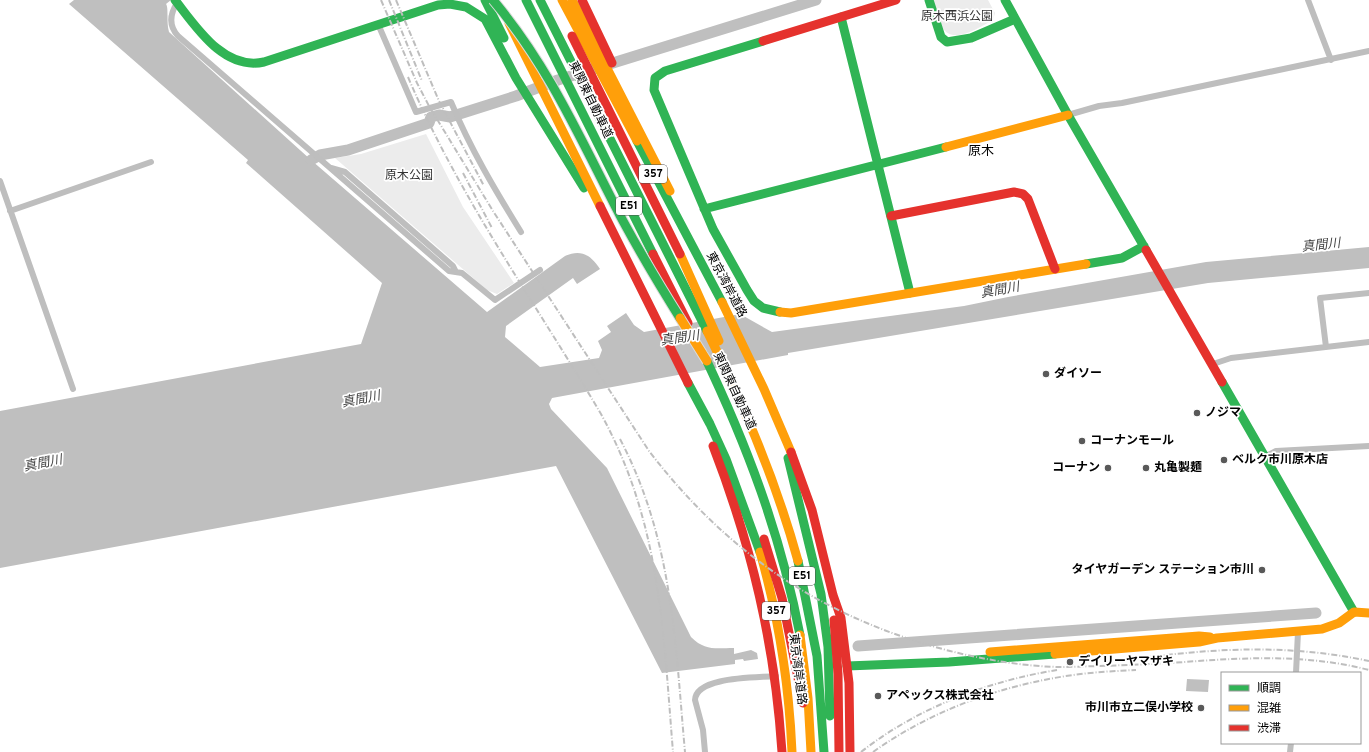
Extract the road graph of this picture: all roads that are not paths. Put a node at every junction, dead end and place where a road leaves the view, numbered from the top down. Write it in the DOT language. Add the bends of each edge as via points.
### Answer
graph roads {
  1 [pos="485,0"];
  2 [pos="493,0"];
  3 [pos="497,0"];
  4 [pos="526,0"];
  5 [pos="540,0"];
  6 [pos="558,0"];
  7 [pos="562,0"];
  8 [pos="572,0"];
  9 [pos="582,0"];
  10 [pos="896,0"];
  11 [pos="929,0"];
  12 [pos="1005,0"];
  13 [pos="1308,0"];
  14 [pos="176,1"];
  15 [pos="441,2"];
  16 [pos="841,17"];
  17 [pos="1015,19"];
  18 [pos="378,24"];
  19 [pos="593,42"];
  20 [pos="1369,51"];
  21 [pos="1331,60"];
  22 [pos="515,70"];
  23 [pos="1068,115"];
  24 [pos="151,162"];
  25 [pos="878,164"];
  26 [pos="0,181"];
  27 [pos="704,208"];
  28 [pos="10,211"];
  29 [pos="891,216"];
  30 [pos="521,232"];
  31 [pos="616,238"];
  32 [pos="1144,246"];
  33 [pos="1054,269"];
  34 [pos="540,270"];
  35 [pos="910,293"];
  36 [pos="1369,293"];
  37 [pos="722,302"];
  38 [pos="1369,342"];
  39 [pos="1326,347"];
  40 [pos="707,361"];
  41 [pos="1213,364"];
  42 [pos="73,390"];
  43 [pos="744,409"];
  44 [pos="707,424"];
  45 [pos="783,432"];
  46 [pos="1369,446"];
  47 [pos="1266,456"];
  48 [pos="734,476"];
  49 [pos="833,595"];
  50 [pos="1354,612"];
  51 [pos="1369,613"];
  52 [pos="1298,632"];
  53 [pos="846,663"];
  54 [pos="1296,672"];
  55 [pos="776,676"];
  56 [pos="811,749"];
  57 [pos="705,752"];
  58 [pos="782,752"];
  59 [pos="792,752"];
  60 [pos="824,752"];
  61 [pos="829,752"];
  62 [pos="839,752"];
  63 [pos="850,752"];
  1 -- 22 [label="main road" via="499,27"];
  2 -- 40 [label="main road, bridge" via="524,39 551,80 624,222"];
  3 -- 31 [label="main road, 東京湾岸道路 / 357"];
  4 -- 40 [label="main road, 東関東自動車道 / E51, bridge"];
  5 -- 43 [label="main road, 東関東自動車道 / E51"];
  6 -- 43 [label="main road" via="578,51 702,302"];
  7 -- 19 [label="main road, 東京湾岸道路 / 357"];
  8 -- 19 [label="main road"];
  9 -- 19 [label="main road"];
  10 -- 16 [label="main road"];
  11 -- 17 [label="main road" via="941,36 947,42 956,42 995,30"];
  12 -- 17 [label="main road"];
  13 -- 21 [label="street"];
  14 -- 18 [label="main road" via="195,26 224,53 247,64 264,62"];
  14 -- 34 [label="street" via="170,17 176,33 330,168 344,172 453,266 456,272 462,273 495,300"];
  15 -- 18 [label="main road"];
  15 -- 22 [label="main road" via="466,7 479,14 492,30"];
  16 -- 25 [label="main road"];
  16 -- 27 [label="main road" via="665,71 655,78 654,90"];
  17 -- 23 [label="main road"];
  18 -- 30 [label="street" via="416,112 451,102 491,183"];
  19 -- 37 [label="main road, 東京湾岸道路 / 357"];
  19 -- 37 [label="main road" via="623,85 645,140"];
  20 -- 21 [label="street"];
  21 -- 23 [label="street" via="1099,106"];
  22 -- 31 [label="main road"];
  23 -- 25 [label="main road"];
  23 -- 32 [label="main road"];
  24 -- 28 [label="street"];
  25 -- 27 [label="main road"];
  25 -- 29 [label="main road"];
  26 -- 28 [label="street"];
  27 -- 35 [label="main road" via="746,290 754,301 768,310 791,313"];
  28 -- 42 [label="street"];
  29 -- 33 [label="main road" via="1014,192 1020,193 1028,199"];
  29 -- 35 [label="main road"];
  31 -- 44 [label="main road, 東京湾岸道路 / 357"];
  32 -- 33 [label="main road" via="1125,257"];
  32 -- 41 [label="main road"];
  33 -- 35 [label="main road"];
  36 -- 39 [label="street" via="1320,298"];
  37 -- 45 [label="main road, 東京湾岸道路 / 357"];
  38 -- 39 [label="street"];
  39 -- 41 [label="street" via="1225,359"];
  40 -- 56 [label="main road, 東関東自動車道 / E51" via="731,411 763,491 789,575 805,660"];
  41 -- 47 [label="main road"];
  43 -- 60 [label="main road, 東関東自動車道 / E51" via="780,500 800,566 817,658"];
  44 -- 48 [label="main road, 東京湾岸道路 / 357"];
  44 -- 55 [label="main road, 東京湾岸道路 / 357" via="749,547 765,612"];
  45 -- 49 [label="main road, 東京湾岸道路 / 357" via="812,510"];
  45 -- 61 [label="main road" via="824,609 829,681"];
  46 -- 47 [label="street" via="1276,451"];
  47 -- 50 [label="main road"];
  48 -- 56 [label="main road" via="751,506 778,581"];
  48 -- 59 [label="main road, 東京湾岸道路 / 357" via="762,554 776,611 786,671"];
  49 -- 53 [label="main road, 東京湾岸道路 / 357" via="841,618"];
  49 -- 62 [label="main road, 東京湾岸道路 / 357"];
  50 -- 51 [label="main road"];
  50 -- 52 [label="main road" via="1333,626"];
  52 -- 53 [label="main road" via="1218,638 1200,642 949,659"];
  52 -- 54 [label="street"];
  53 -- 63 [label="main road, 東京湾岸道路 / 357" via="850,704"];
  55 -- 57 [label="street" via="718,682 700,689 695,700 703,730"];
  55 -- 58 [label="main road, 東京湾岸道路 / 357"];
}
